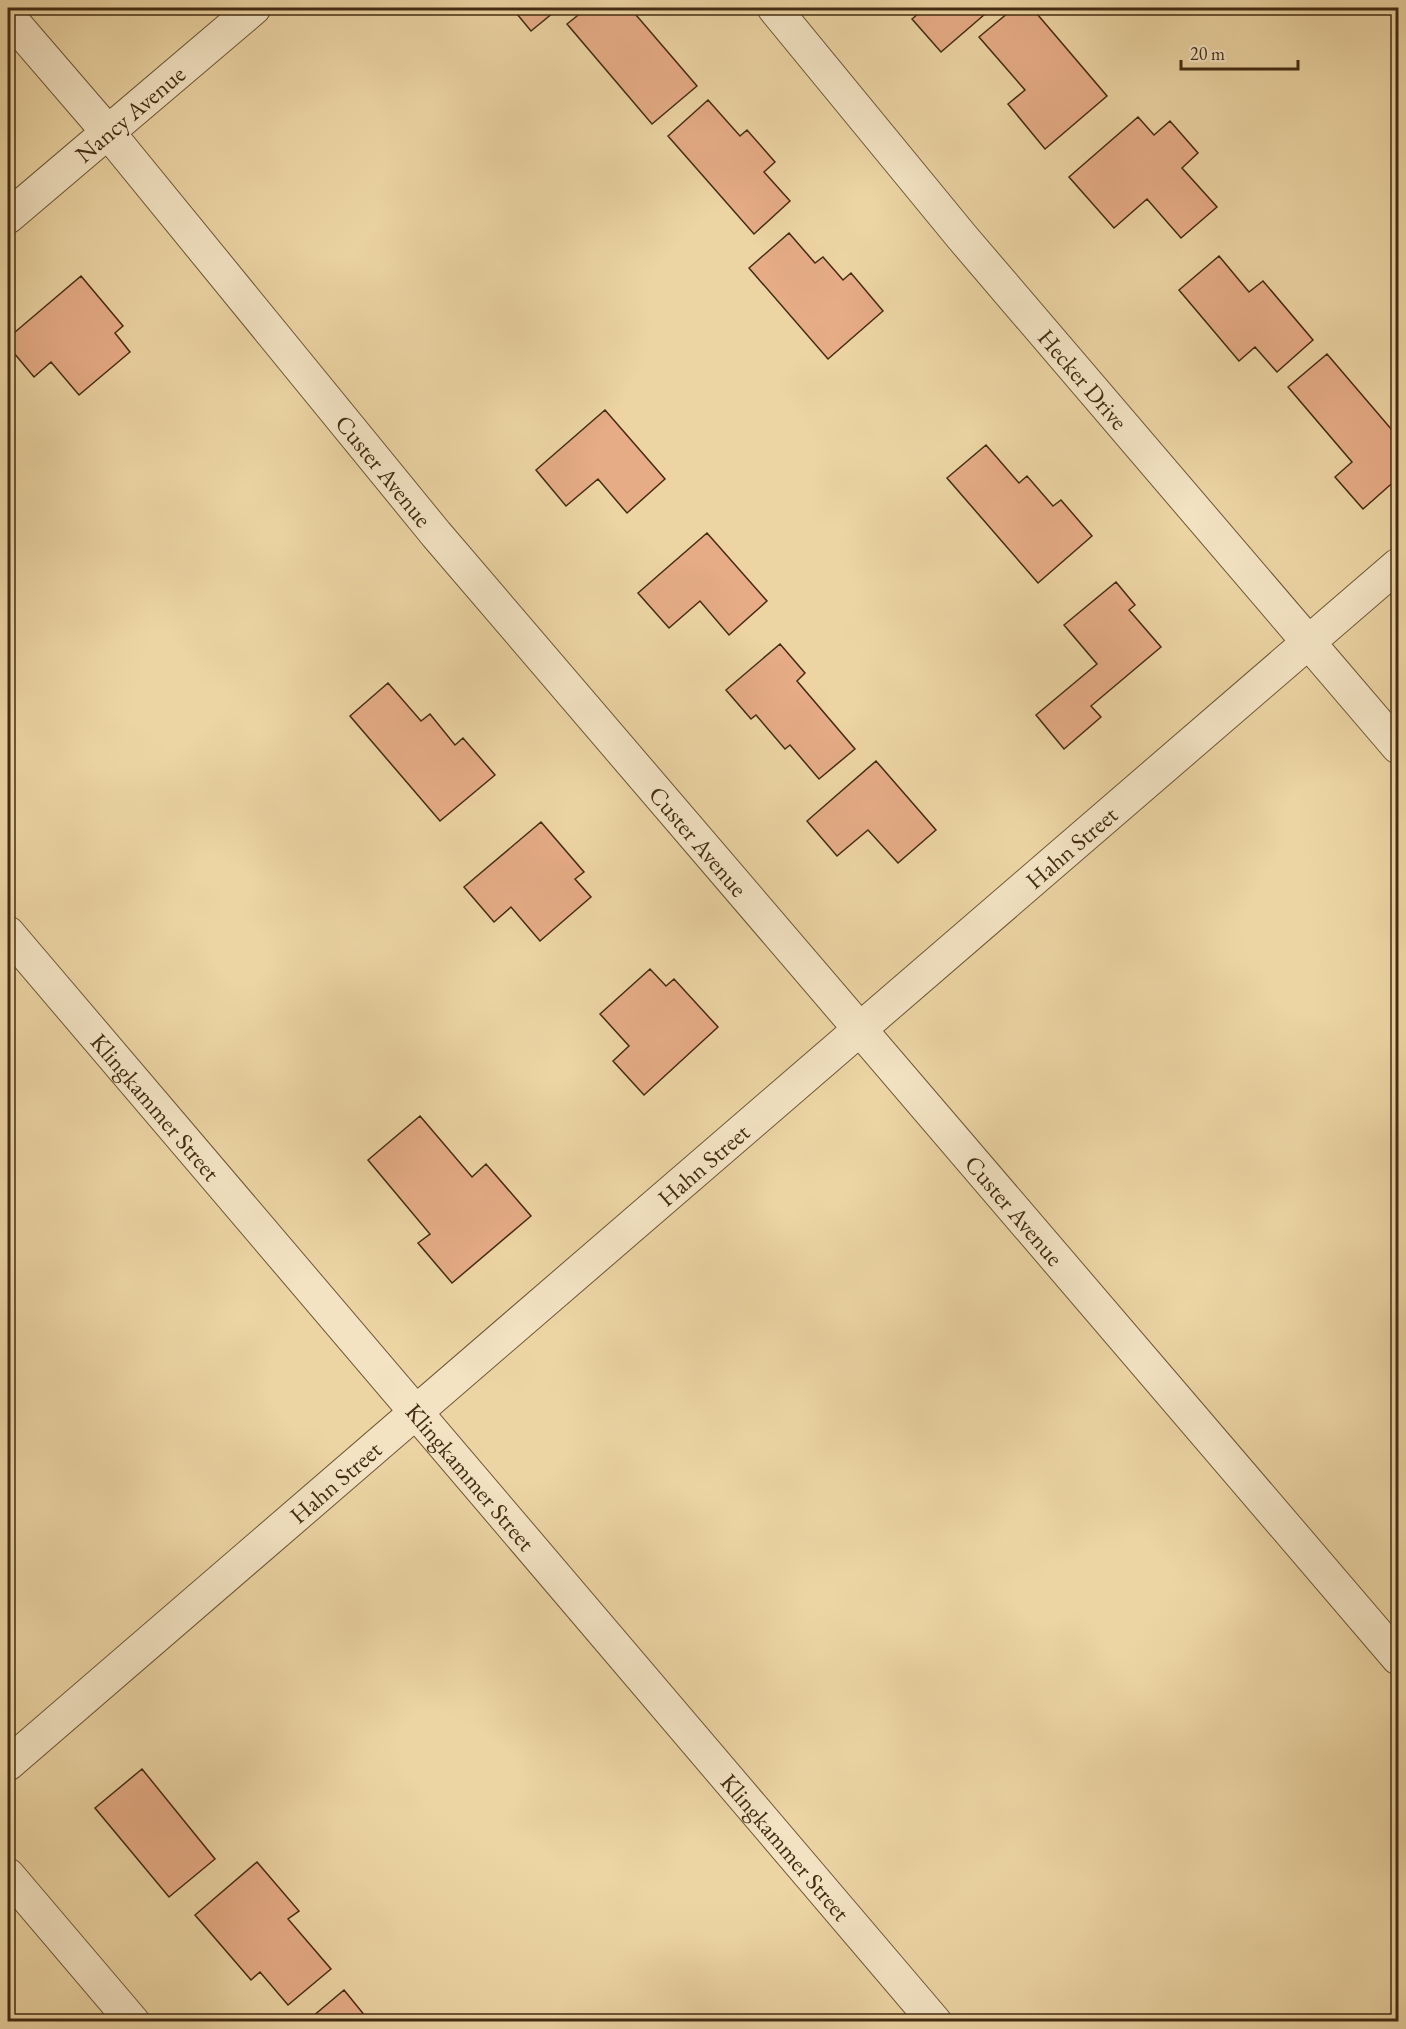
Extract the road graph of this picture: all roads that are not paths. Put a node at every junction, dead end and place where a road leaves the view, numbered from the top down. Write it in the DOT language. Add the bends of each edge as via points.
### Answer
graph roads {
  1 [pos="254,8"];
  2 [pos="774,8"];
  3 [pos="8,16"];
  4 [pos="107,131"];
  5 [pos="8,217"];
  6 [pos="1398,565"];
  7 [pos="1310,643"];
  8 [pos="1398,747"];
  9 [pos="8,933"];
  10 [pos="861,1030"];
  11 [pos="416,1414"];
  12 [pos="1398,1658"];
  13 [pos="8,1764"];
  14 [pos="8,1875"];
  15 [pos="132,2022"];
  16 [pos="935,2022"];
  1 -- 4 [label="street, Nancy Avenue"];
  2 -- 7 [label="street, Hecker Drive" via="962,237"];
  3 -- 4 [label="street, Custer Avenue"];
  4 -- 5 [label="street, Nancy Avenue"];
  4 -- 10 [label="street, Custer Avenue" via="436,534"];
  6 -- 7 [label="street, Hahn Street"];
  7 -- 8 [label="street, Hecker Drive"];
  7 -- 10 [label="street, Hahn Street"];
  9 -- 11 [label="street, Klingkammer Street"];
  10 -- 11 [label="street, Hahn Street"];
  10 -- 12 [label="street, Custer Avenue"];
  11 -- 13 [label="street, Hahn Street"];
  11 -- 16 [label="street, Klingkammer Street"];
  14 -- 15 [label="street"];
}
